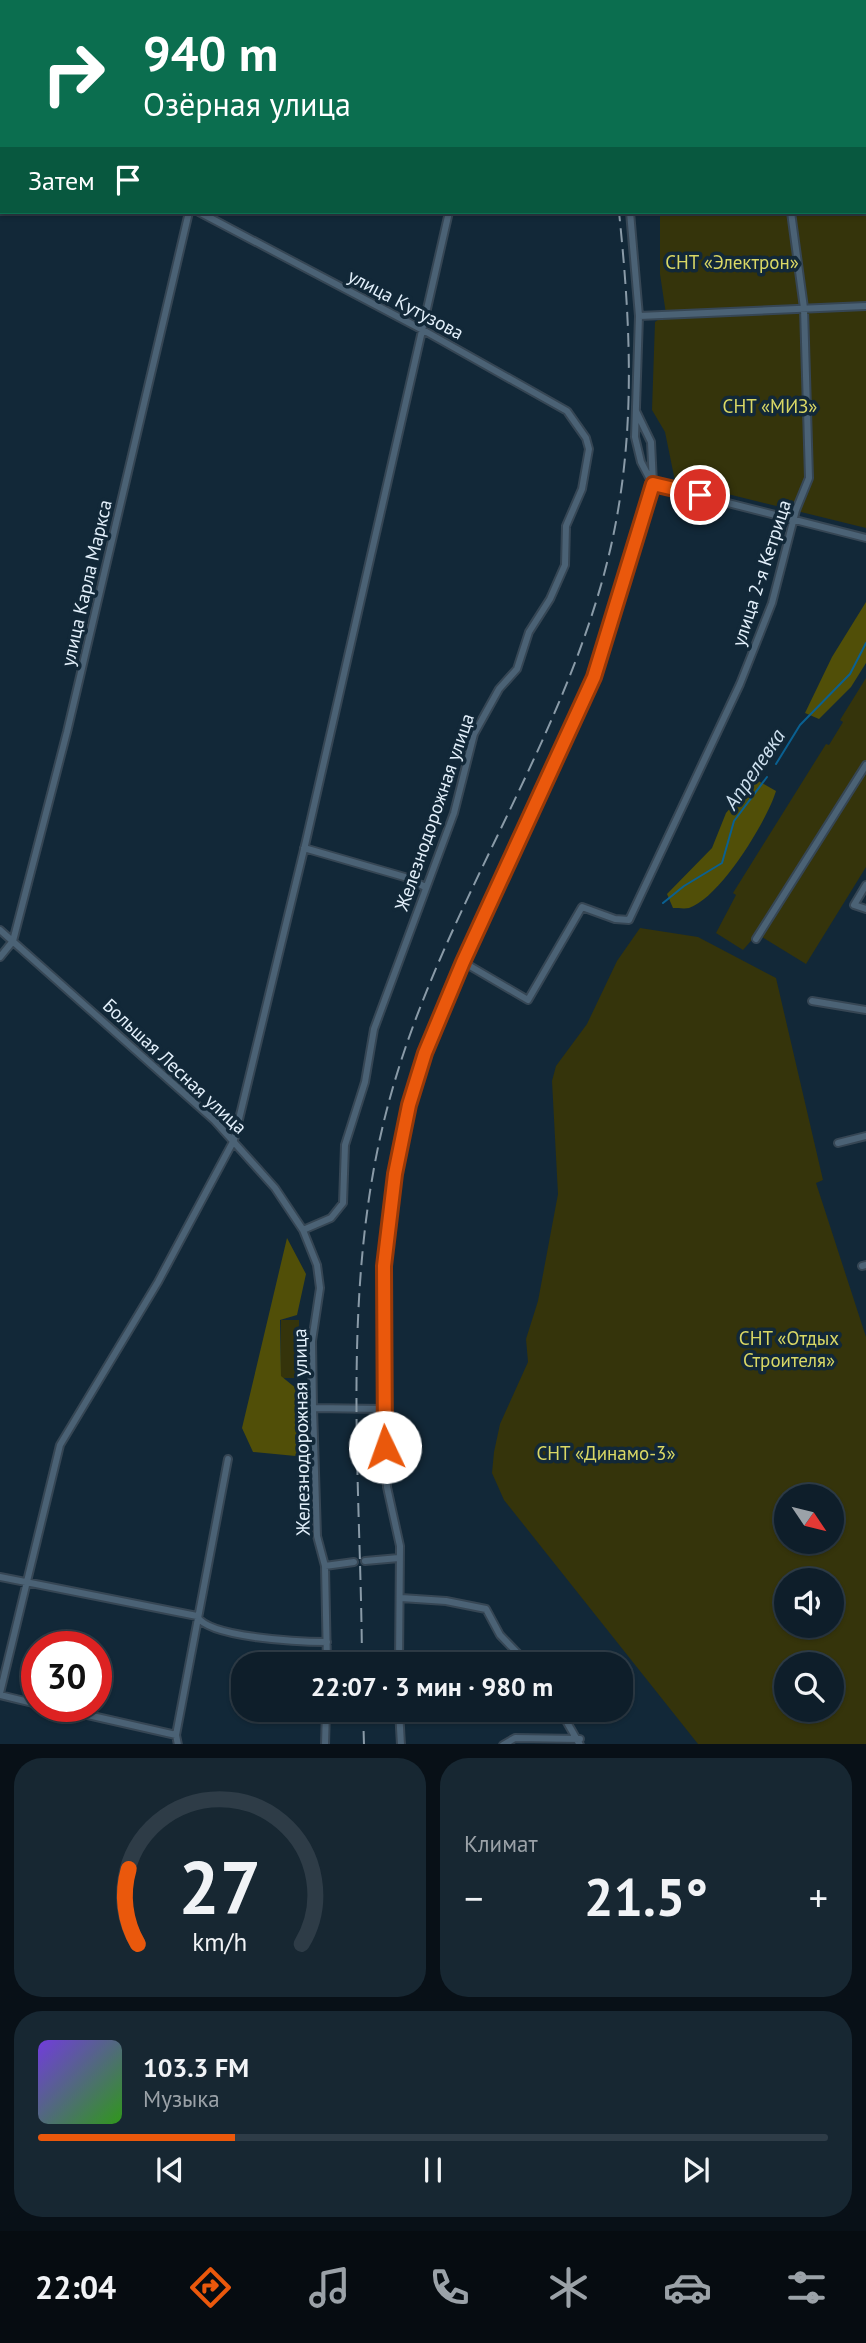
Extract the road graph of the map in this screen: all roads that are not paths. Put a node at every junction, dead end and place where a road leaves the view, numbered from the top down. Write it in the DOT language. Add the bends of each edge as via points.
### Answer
graph roads {
  1 [pos="189,214"];
  2 [pos="203,214"];
  3 [pos="449,214"];
  4 [pos="630,214"];
  5 [pos="791,214"];
  6 [pos="866,306"];
  7 [pos="804,309"];
  8 [pos="639,316"];
  9 [pos="424,330"];
  10 [pos="636,411"];
  11 [pos="586,438"];
  12 [pos="653,484"];
  13 [pos="794,518"];
  14 [pos="866,538"];
  15 [pos="866,765"];
  16 [pos="304,848"];
  17 [pos="866,885"];
  18 [pos="425,887"];
  19 [pos="866,909"];
  20 [pos="0,930"];
  21 [pos="756,939"];
  22 [pos="13,942"];
  23 [pos="0,957"];
  24 [pos="463,962"];
  25 [pos="812,1001"];
  26 [pos="866,1010"];
  27 [pos="866,1136"];
  28 [pos="234,1140"];
  29 [pos="838,1143"];
  30 [pos="303,1230"];
  31 [pos="308,1242"];
  32 [pos="313,1408"];
  33 [pos="383,1409"];
  34 [pos="228,1459"];
  35 [pos="399,1559"];
  36 [pos="365,1561"];
  37 [pos="354,1562"];
  38 [pos="325,1566"];
  39 [pos="0,1577"];
  40 [pos="25,1582"];
  41 [pos="401,1598"];
  42 [pos="197,1616"];
  43 [pos="327,1642"];
  44 [pos="327,1652"];
  45 [pos="400,1652"];
  46 [pos="516,1652"];
  47 [pos="0,1694"];
  48 [pos="21,1700"];
  49 [pos="112,1720"];
  50 [pos="326,1722"];
  51 [pos="400,1722"];
  52 [pos="568,1722"];
  53 [pos="176,1735"];
  54 [pos="580,1742"];
  55 [pos="178,1744"];
  56 [pos="325,1744"];
  57 [pos="401,1744"];
  58 [pos="505,1744"];
  1 -- 22 [label="street, улица Карла Маркса"];
  2 -- 9 [label="street, улица Кутузова"];
  3 -- 9 [label="street"];
  4 -- 8 [label="street"];
  5 -- 7 [label="street, улица 2-я Кетрица"];
  6 -- 7 [label="street"];
  7 -- 8 [label="street"];
  7 -- 13 [label="street, улица 2-я Кетрица" via="809,478"];
  8 -- 10 [label="street"];
  9 -- 11 [label="street, улица Кутузова" via="567,411"];
  9 -- 16 [label="street"];
  10 -- 12 [label="street" via="651,442"];
  10 -- 12 [label="street" via="637,450"];
  11 -- 18 [label="street, Железнодорожная улица" via="587,472 566,526 565,565 528,632 517,669 499,689 474,734 454,813"];
  12 -- 13 [label="street"];
  12 -- 24 [label="street" via="594,677"];
  13 -- 14 [label="street"];
  13 -- 24 [label="street, улица 2-я Кетрица" via="772,603 740,684 629,920 582,907 528,1000"];
  15 -- 21 [label="street"];
  16 -- 18 [label="street"];
  16 -- 28 [label="street"];
  17 -- 19 [label="street" via="854,905"];
  18 -- 30 [label="street, Железнодорожная улица" via="373,1029 365,1082 345,1144 343,1203 331,1218"];
  20 -- 22 [label="street, Большая Лесная улица"];
  22 -- 23 [label="street, улица Карла Маркса"];
  22 -- 28 [label="street, Большая Лесная улица"];
  24 -- 33 [label="street" via="425,1053 395,1174 384,1266"];
  25 -- 26 [label="street"];
  27 -- 29 [label="street"];
  28 -- 30 [label="street, Большая Лесная улица"];
  28 -- 40 [label="street" via="158,1282 63,1437"];
  30 -- 31 [label="street, Большая Лесная улица"];
  31 -- 32 [label="street, Железнодорожная улица" via="320,1288 312,1341"];
  32 -- 33 [label="street"];
  32 -- 38 [label="street, Железнодорожная улица" via="317,1536"];
  33 -- 35 [label="street" via="387,1487"];
  34 -- 42 [label="street"];
  35 -- 36 [label="street"];
  35 -- 41 [label="street"];
  37 -- 38 [label="street"];
  38 -- 43 [label="street, Железнодорожная улица"];
  39 -- 40 [label="street"];
  40 -- 42 [label="street"];
  40 -- 47 [label="street"];
  41 -- 45 [label="street"];
  41 -- 46 [label="street" via="486,1609 500,1635"];
  42 -- 43 [label="street" via="207,1626 219,1629"];
  42 -- 53 [label="street"];
  43 -- 44 [label="street, Железнодорожная улица"];
  47 -- 48 [label="street"];
  49 -- 53 [label="street"];
  50 -- 56 [label="street"];
  51 -- 57 [label="street"];
  52 -- 54 [label="street"];
  53 -- 55 [label="street"];
  54 -- 58 [label="street" via="515,1738"];
}
